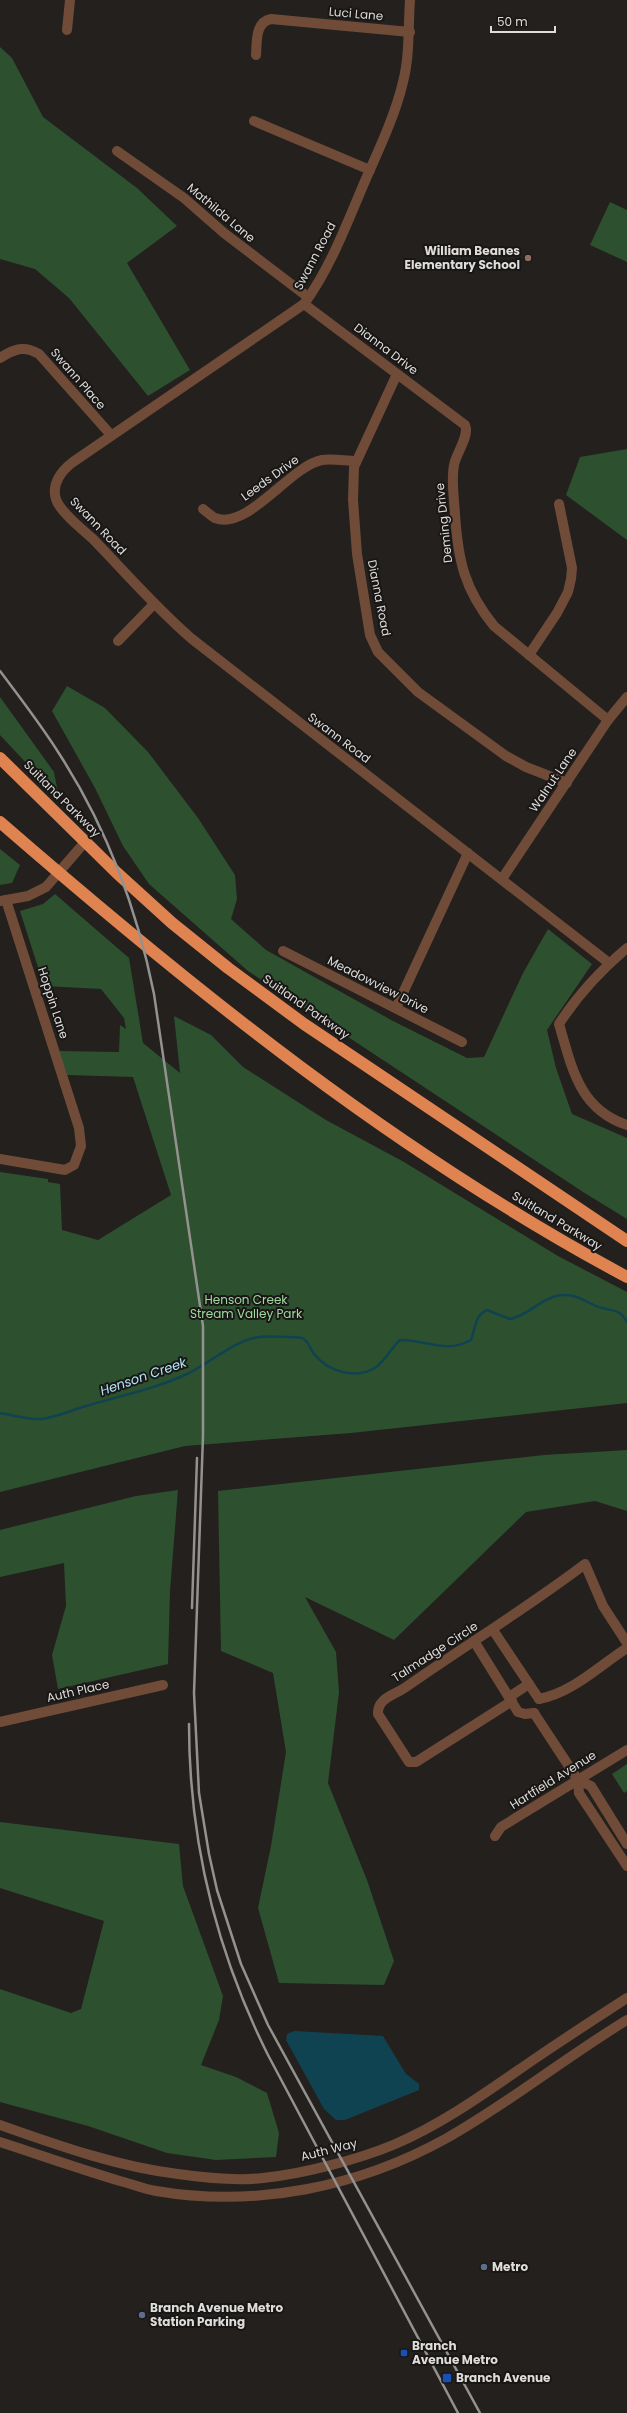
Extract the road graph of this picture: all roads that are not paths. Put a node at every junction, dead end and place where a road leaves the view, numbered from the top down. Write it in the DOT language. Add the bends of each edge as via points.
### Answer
graph roads {
  1 [pos="70,0"];
  2 [pos="410,0"];
  3 [pos="67,30"];
  4 [pos="410,32"];
  5 [pos="256,55"];
  6 [pos="254,121"];
  7 [pos="117,151"];
  8 [pos="370,170"];
  9 [pos="306,301"];
  10 [pos="0,358"];
  11 [pos="396,374"];
  12 [pos="452,414"];
  13 [pos="111,435"];
  14 [pos="356,462"];
  15 [pos="559,504"];
  16 [pos="203,509"];
  17 [pos="154,604"];
  18 [pos="118,641"];
  19 [pos="529,655"];
  20 [pos="627,697"];
  21 [pos="608,720"];
  22 [pos="0,758"];
  23 [pos="567,783"];
  24 [pos="0,822"];
  25 [pos="85,842"];
  26 [pos="468,853"];
  27 [pos="58,872"];
  28 [pos="502,879"];
  29 [pos="3,901"];
  30 [pos="627,948"];
  31 [pos="283,951"];
  32 [pos="609,963"];
  33 [pos="396,1008"];
  34 [pos="462,1042"];
  35 [pos="627,1125"];
  36 [pos="0,1159"];
  37 [pos="627,1241"];
  38 [pos="627,1278"];
  39 [pos="493,1630"];
  40 [pos="474,1641"];
  41 [pos="627,1643"];
  42 [pos="627,1648"];
  43 [pos="529,1684"];
  44 [pos="162,1685"];
  45 [pos="511,1699"];
  46 [pos="539,1699"];
  47 [pos="534,1712"];
  48 [pos="0,1722"];
  49 [pos="627,1750"];
  50 [pos="578,1780"];
  51 [pos="495,1836"];
  52 [pos="627,1844"];
  53 [pos="618,1852"];
  54 [pos="627,1866"];
  55 [pos="627,1998"];
  56 [pos="627,2020"];
  57 [pos="0,2126"];
  58 [pos="0,2142"];
  1 -- 3 [label="street"];
  2 -- 4 [label="street, Swann Road"];
  4 -- 5 [label="street, Luci Lane" via="271,18 262,23"];
  4 -- 8 [label="street, Swann Road" via="403,82"];
  6 -- 8 [label="street"];
  7 -- 9 [label="street, Mathilda Lane" via="184,198"];
  8 -- 9 [label="street, Swann Road" via="324,272"];
  9 -- 11 [label="street, Dianna Drive"];
  9 -- 13 [label="street, Swann Road"];
  10 -- 13 [label="street, Swann Place" via="18,348 27,348 39,354"];
  11 -- 12 [label="street, Dianna Drive"];
  11 -- 14 [label="street, Dianna Road"];
  12 -- 19 [label="street, Deming Drive" via="466,427 453,474 456,533 463,573 481,610 494,626"];
  13 -- 17 [label="street, Swann Road" via="64,469 58,478 56,501"];
  14 -- 16 [label="street, Leeds Drive" via="323,460 300,469 248,511 232,518 216,518"];
  14 -- 23 [label="street, Dianna Road" via="353,500 357,554 370,635 378,652 418,692 506,756"];
  15 -- 19 [label="street" via="572,568 571,579 558,613"];
  17 -- 18 [label="street"];
  17 -- 26 [label="street, Swann Road" via="244,682"];
  19 -- 21 [label="street, Deming Drive"];
  20 -- 21 [label="street, Walnut Lane"];
  21 -- 23 [label="street, Walnut Lane"];
  22 -- 25 [label="highway, Suitland Parkway"];
  23 -- 28 [label="street, Walnut Lane"];
  24 -- 27 [label="highway, Suitland Parkway"];
  25 -- 27 [label="street"];
  25 -- 37 [label="highway, Suitland Parkway" via="172,923 259,992"];
  26 -- 28 [label="street, Swann Road"];
  26 -- 33 [label="street"];
  27 -- 29 [label="street" via="41,890"];
  27 -- 38 [label="highway, Suitland Parkway" via="218,1006 338,1096 468,1183"];
  28 -- 32 [label="street, Swann Road"];
  29 -- 36 [label="street, Hoppin Lane" via="74,1114 81,1146 71,1168 55,1169"];
  30 -- 32 [label="street"];
  31 -- 33 [label="street, Meadowview Drive"];
  32 -- 35 [label="street" via="559,1024 574,1076 583,1092 601,1113"];
  33 -- 34 [label="street, Meadowview Drive"];
  39 -- 40 [label="street, Talmadge Circle"];
  39 -- 41 [label="street, Talmadge Circle" via="585,1564 603,1606"];
  39 -- 43 [label="street"];
  40 -- 45 [label="street"];
  40 -- 45 [label="street, Talmadge Circle" via="381,1701 377,1707 378,1714 409,1762 416,1762"];
  42 -- 46 [label="street" via="571,1686 553,1696"];
  43 -- 45 [label="street"];
  43 -- 46 [label="street"];
  44 -- 48 [label="street, Auth Place"];
  45 -- 47 [label="street" via="518,1712"];
  46 -- 47 [label="street"];
  47 -- 50 [label="street"];
  49 -- 50 [label="street, Hartfield Avenue"];
  50 -- 51 [label="street, Hartfield Avenue" via="501,1828"];
  50 -- 52 [label="street" via="591,1786"];
  50 -- 53 [label="street" via="580,1793"];
  52 -- 53 [label="street"];
  53 -- 54 [label="street"];
  55 -- 57 [label="street, Auth Way" via="492,2090 436,2123 392,2145 315,2168 264,2178 176,2174 129,2164"];
  56 -- 58 [label="street" via="447,2138 362,2175 301,2191 248,2196 196,2196 155,2191"];
}
